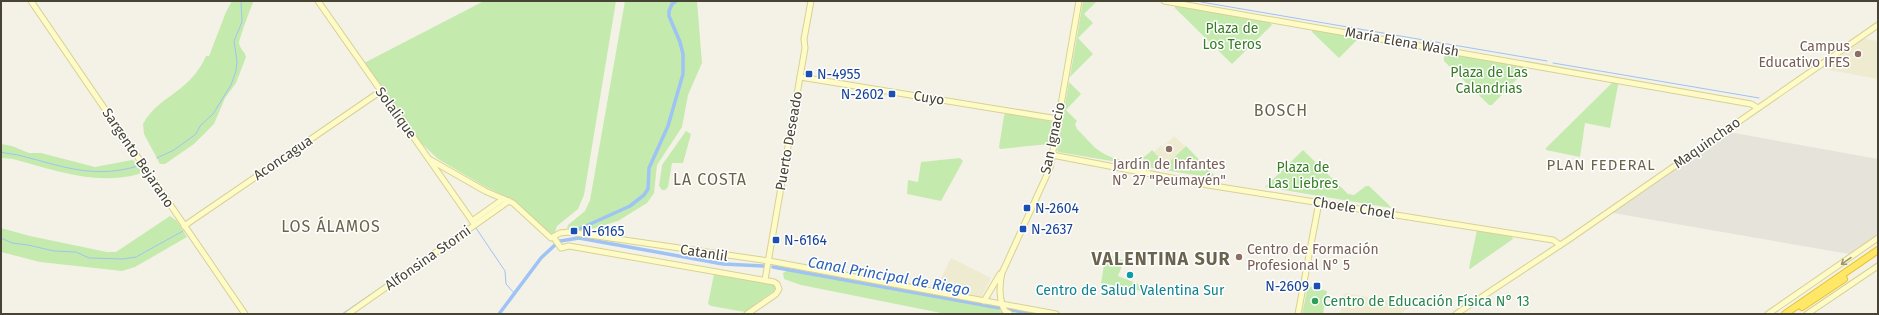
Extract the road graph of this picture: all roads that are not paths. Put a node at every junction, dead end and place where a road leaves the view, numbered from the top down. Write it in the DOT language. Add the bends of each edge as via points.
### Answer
graph roads {
  1 [pos="31,1"];
  2 [pos="318,1"];
  3 [pos="811,1"];
  4 [pos="1079,1"];
  5 [pos="1164,1"];
  6 [pos="1878,25"];
  7 [pos="800,77"];
  8 [pos="381,91"];
  9 [pos="1758,108"];
  10 [pos="1058,119"];
  11 [pos="1052,155"];
  12 [pos="429,159"];
  13 [pos="503,199"];
  14 [pos="509,201"];
  15 [pos="1319,202"];
  16 [pos="474,223"];
  17 [pos="184,226"];
  18 [pos="554,238"];
  19 [pos="1878,238"];
  20 [pos="1560,245"];
  21 [pos="1878,250"];
  22 [pos="1878,256"];
  23 [pos="769,261"];
  24 [pos="1878,266"];
  25 [pos="1003,268"];
  26 [pos="765,280"];
  27 [pos="984,301"];
  28 [pos="1002,304"];
  29 [pos="245,314"];
  30 [pos="348,314"];
  31 [pos="747,314"];
  32 [pos="1010,314"];
  33 [pos="1056,314"];
  34 [pos="1298,314"];
  35 [pos="1456,314"];
  36 [pos="1768,314"];
  37 [pos="1785,314"];
  38 [pos="1793,314"];
  39 [pos="1807,314"];
  1 -- 17 [label="street, Sargento Bejarano"];
  2 -- 8 [label="street, Solalique"];
  3 -- 7 [label="street, Puerto Deseado"];
  4 -- 10 [label="street, San Ignacio"];
  5 -- 9 [label="street, María Elena Walsh" via="1730,100 1752,104"];
  6 -- 9 [label="street, Maquinchao"];
  7 -- 10 [label="street, Cuyo"];
  7 -- 23 [label="street, Puerto Deseado"];
  8 -- 12 [label="street, Solalique"];
  8 -- 17 [label="street, Aconcagua"];
  9 -- 20 [label="street, Maquinchao"];
  10 -- 11 [label="street, San Ignacio"];
  11 -- 15 [label="street, Choele Choel" via="1208,185"];
  11 -- 25 [label="street, San Ignacio" via="1047,175"];
  12 -- 13 [label="street" via="485,192"];
  12 -- 16 [label="street, Solalique"];
  13 -- 14 [label="street"];
  13 -- 16 [label="street, Alfonsina Storni"];
  14 -- 16 [label="street, Alfonsina Storni"];
  14 -- 18 [label="street" via="549,237"];
  15 -- 20 [label="street, Choele Choel" via="1553,240"];
  15 -- 34 [label="street"];
  16 -- 30 [label="street, Alfonsina Storni"];
  17 -- 29 [label="street, Sargento Bejarano"];
  18 -- 23 [label="street, Catanlil" via="560,233 569,232"];
  18 -- 26 [label="street" via="561,248 569,246"];
  19 -- 36 [label="street, one-way"];
  20 -- 35 [label="street, Maquinchao"];
  21 -- 37 [label="highway"];
  22 -- 38 [label="highway"];
  23 -- 26 [label="street, Puerto Deseado"];
  23 -- 27 [label="street, Catanlil"];
  24 -- 39 [label="street"];
  25 -- 27 [label="street, San Ignacio"];
  25 -- 28 [label="street, San Ignacio" via="1000,284"];
  26 -- 31 [label="street" via="776,283 776,294"];
  27 -- 28 [label="street, Catanlil"];
  28 -- 32 [label="street" via="1005,312"];
  28 -- 33 [label="street, Catanlil"];
}
